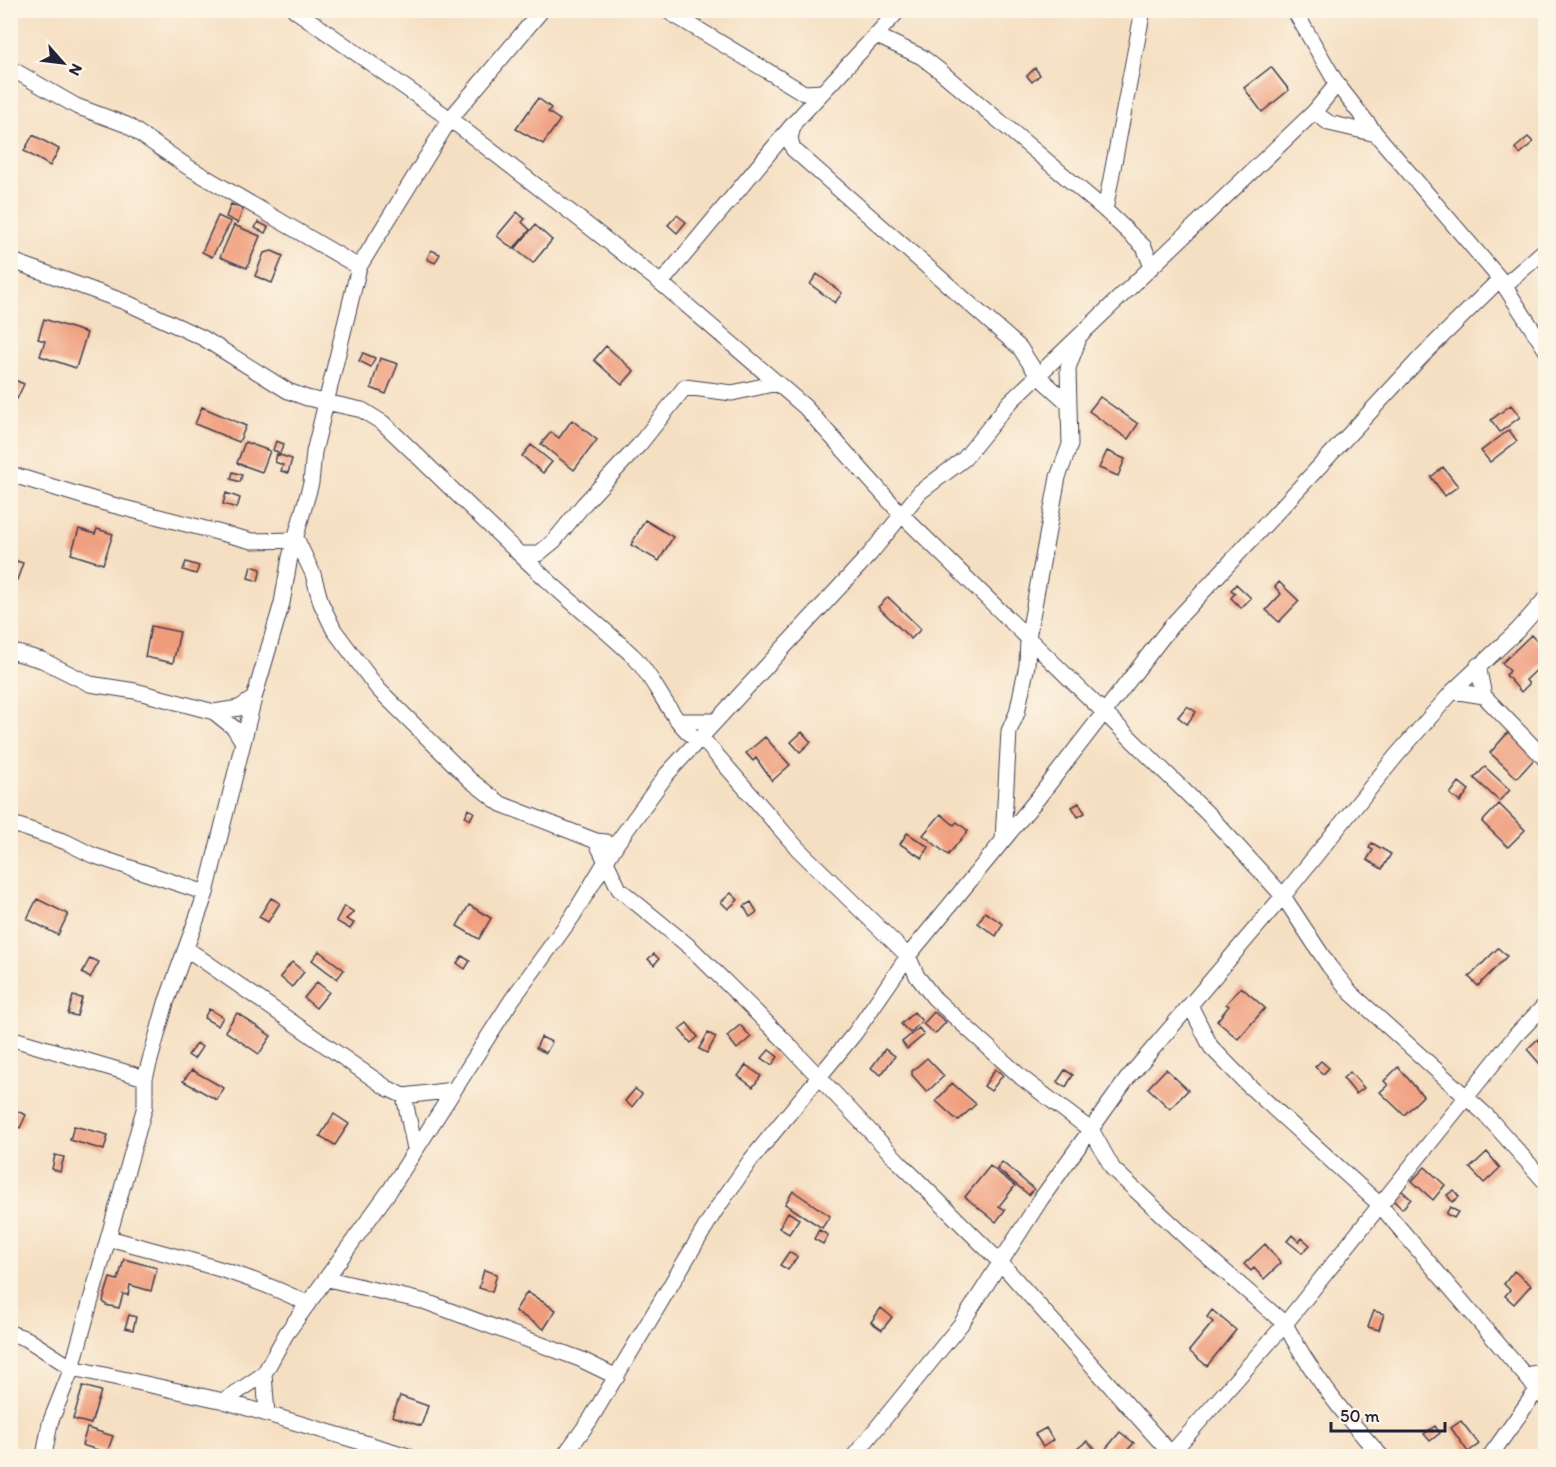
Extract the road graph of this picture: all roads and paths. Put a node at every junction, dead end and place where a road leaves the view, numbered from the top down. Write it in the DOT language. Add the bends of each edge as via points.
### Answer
graph roads {
  1 [pos="295,10"];
  2 [pos="542,10"];
  3 [pos="666,10"];
  4 [pos="899,10"];
  5 [pos="1143,10"];
  6 [pos="1294,10"];
  7 [pos="875,35"];
  8 [pos="10,68"];
  9 [pos="1337,84"];
  10 [pos="806,101"];
  11 [pos="1314,112"];
  12 [pos="450,119"];
  13 [pos="794,123"];
  14 [pos="1376,134"];
  15 [pos="1105,210"];
  16 [pos="1144,247"];
  17 [pos="1171,248"];
  18 [pos="1545,249"];
  19 [pos="10,260"];
  20 [pos="358,267"];
  21 [pos="1152,267"];
  22 [pos="1503,282"];
  23 [pos="661,283"];
  24 [pos="1081,336"];
  25 [pos="1545,350"];
  26 [pos="1038,376"];
  27 [pos="777,383"];
  28 [pos="1067,402"];
  29 [pos="326,403"];
  30 [pos="10,474"];
  31 [pos="901,514"];
  32 [pos="297,540"];
  33 [pos="522,554"];
  34 [pos="1545,598"];
  35 [pos="1029,638"];
  36 [pos="10,651"];
  37 [pos="1478,665"];
  38 [pos="1453,691"];
  39 [pos="1484,696"];
  40 [pos="254,698"];
  41 [pos="214,712"];
  42 [pos="1103,713"];
  43 [pos="678,721"];
  44 [pos="714,721"];
  45 [pos="696,741"];
  46 [pos="243,742"];
  47 [pos="1545,760"];
  48 [pos="10,823"];
  49 [pos="1003,840"];
  50 [pos="596,841"];
  51 [pos="617,843"];
  52 [pos="607,860"];
  53 [pos="594,884"];
  54 [pos="620,889"];
  55 [pos="206,893"];
  56 [pos="1283,896"];
  57 [pos="187,949"];
  58 [pos="908,956"];
  59 [pos="1545,1004"];
  60 [pos="1190,1005"];
  61 [pos="10,1038"];
  62 [pos="145,1078"];
  63 [pos="820,1078"];
  64 [pos="453,1090"];
  65 [pos="404,1096"];
  66 [pos="1466,1098"];
  67 [pos="1092,1131"];
  68 [pos="415,1149"];
  69 [pos="1545,1183"];
  70 [pos="1379,1204"];
  71 [pos="109,1239"];
  72 [pos="999,1260"];
  73 [pos="328,1279"];
  74 [pos="308,1304"];
  75 [pos="1286,1324"];
  76 [pos="10,1333"];
  77 [pos="72,1368"];
  78 [pos="1545,1371"];
  79 [pos="264,1374"];
  80 [pos="1525,1375"];
  81 [pos="617,1377"];
  82 [pos="1542,1392"];
  83 [pos="224,1401"];
  84 [pos="267,1414"];
  85 [pos="1171,1455"];
  86 [pos="44,1456"];
  87 [pos="408,1456"];
  88 [pos="564,1456"];
  89 [pos="854,1456"];
  90 [pos="1381,1456"];
  91 [pos="1490,1456"];
  1 -- 12 [label="street"];
  2 -- 12 [label="street"];
  3 -- 10 [label="street"];
  4 -- 7 [label="street"];
  5 -- 15 [label="street"];
  6 -- 9 [label="street"];
  7 -- 10 [label="street" via="823,92"];
  7 -- 15 [label="street" via="922,57"];
  8 -- 20 [label="street" via="76,106 127,125 188,167"];
  9 -- 11 [label="street"];
  9 -- 14 [label="street"];
  10 -- 13 [label="street"];
  11 -- 14 [label="street" via="1329,123"];
  11 -- 17 [label="street"];
  12 -- 20 [label="street"];
  12 -- 23 [label="street"];
  13 -- 23 [label="street"];
  13 -- 26 [label="street" via="790,138 793,149 1020,348"];
  14 -- 22 [label="street"];
  15 -- 16 [label="street"];
  16 -- 17 [label="street"];
  16 -- 21 [label="street"];
  17 -- 21 [label="street"];
  18 -- 22 [label="street"];
  19 -- 29 [label="street" via="125,302 203,338 288,391"];
  20 -- 29 [label="street"];
  21 -- 24 [label="street"];
  22 -- 25 [label="street"];
  22 -- 42 [label="street" via="1414,364 1171,626"];
  23 -- 27 [label="street"];
  24 -- 26 [label="street"];
  24 -- 28 [label="street" via="1069,363"];
  26 -- 28 [label="street"];
  26 -- 31 [label="street" via="1009,403 964,459 920,492"];
  27 -- 31 [label="street" via="805,407"];
  27 -- 33 [label="street" via="732,393 685,387 639,446 554,541 538,554"];
  28 -- 35 [label="street" via="1071,416 1070,445 1058,477"];
  29 -- 32 [label="street"];
  29 -- 33 [label="street" via="362,410 383,423"];
  30 -- 32 [label="street" via="252,541"];
  31 -- 35 [label="street"];
  31 -- 44 [label="street" via="870,554"];
  32 -- 40 [label="street"];
  32 -- 50 [label="street" via="334,630 378,689 470,780 501,804"];
  33 -- 43 [label="street" via="634,658 653,679"];
  34 -- 37 [label="street" via="1518,630"];
  35 -- 42 [label="street"];
  35 -- 49 [label="street" via="1017,713 1009,731"];
  36 -- 41 [label="street" via="42,660 90,684 135,691"];
  37 -- 38 [label="street"];
  37 -- 39 [label="street"];
  38 -- 39 [label="street"];
  38 -- 56 [label="street"];
  39 -- 47 [label="street"];
  40 -- 41 [label="street" via="239,708"];
  40 -- 46 [label="street"];
  41 -- 46 [label="street" via="234,728"];
  42 -- 49 [label="street"];
  42 -- 56 [label="street" via="1209,815"];
  43 -- 44 [label="street"];
  43 -- 45 [label="street"];
  44 -- 45 [label="street"];
  45 -- 51 [label="street"];
  45 -- 58 [label="street" via="706,743 798,849"];
  46 -- 55 [label="street"];
  48 -- 55 [label="street"];
  49 -- 58 [label="street"];
  50 -- 51 [label="street"];
  50 -- 52 [label="street"];
  51 -- 52 [label="street"];
  52 -- 53 [label="street"];
  52 -- 54 [label="street"];
  53 -- 54 [label="street"];
  53 -- 64 [label="street"];
  54 -- 63 [label="street" via="691,948"];
  55 -- 57 [label="street"];
  56 -- 60 [label="street"];
  56 -- 66 [label="street" via="1351,993"];
  57 -- 62 [label="street" via="165,1004"];
  57 -- 65 [label="street"];
  58 -- 63 [label="street"];
  58 -- 67 [label="street" via="934,998 1022,1078"];
  59 -- 66 [label="street"];
  60 -- 67 [label="street" via="1127,1079"];
  60 -- 70 [label="street" via="1210,1047"];
  61 -- 62 [label="street"];
  62 -- 71 [label="street" via="145,1106"];
  63 -- 72 [label="street"];
  63 -- 81 [label="street" via="750,1161 715,1211"];
  64 -- 65 [label="street"];
  64 -- 68 [label="street"];
  65 -- 68 [label="street"];
  66 -- 69 [label="street" via="1486,1115"];
  66 -- 70 [label="street"];
  67 -- 72 [label="street"];
  67 -- 75 [label="street" via="1113,1168"];
  68 -- 73 [label="street"];
  70 -- 75 [label="street"];
  70 -- 80 [label="street"];
  71 -- 74 [label="street" via="224,1270"];
  71 -- 77 [label="street" via="94,1280"];
  72 -- 85 [label="street"];
  72 -- 89 [label="street" via="961,1324"];
  73 -- 74 [label="street"];
  73 -- 81 [label="street" via="426,1302 570,1355"];
  74 -- 79 [label="street"];
  75 -- 85 [label="street"];
  75 -- 90 [label="street" via="1357,1430"];
  76 -- 77 [label="street" via="27,1338"];
  77 -- 83 [label="street"];
  77 -- 86 [label="street" via="50,1424"];
  78 -- 80 [label="street"];
  79 -- 83 [label="street"];
  79 -- 84 [label="street"];
  80 -- 82 [label="street"];
  81 -- 88 [label="street"];
  82 -- 91 [label="street"];
  83 -- 84 [label="street"];
  84 -- 87 [label="street"];
}
